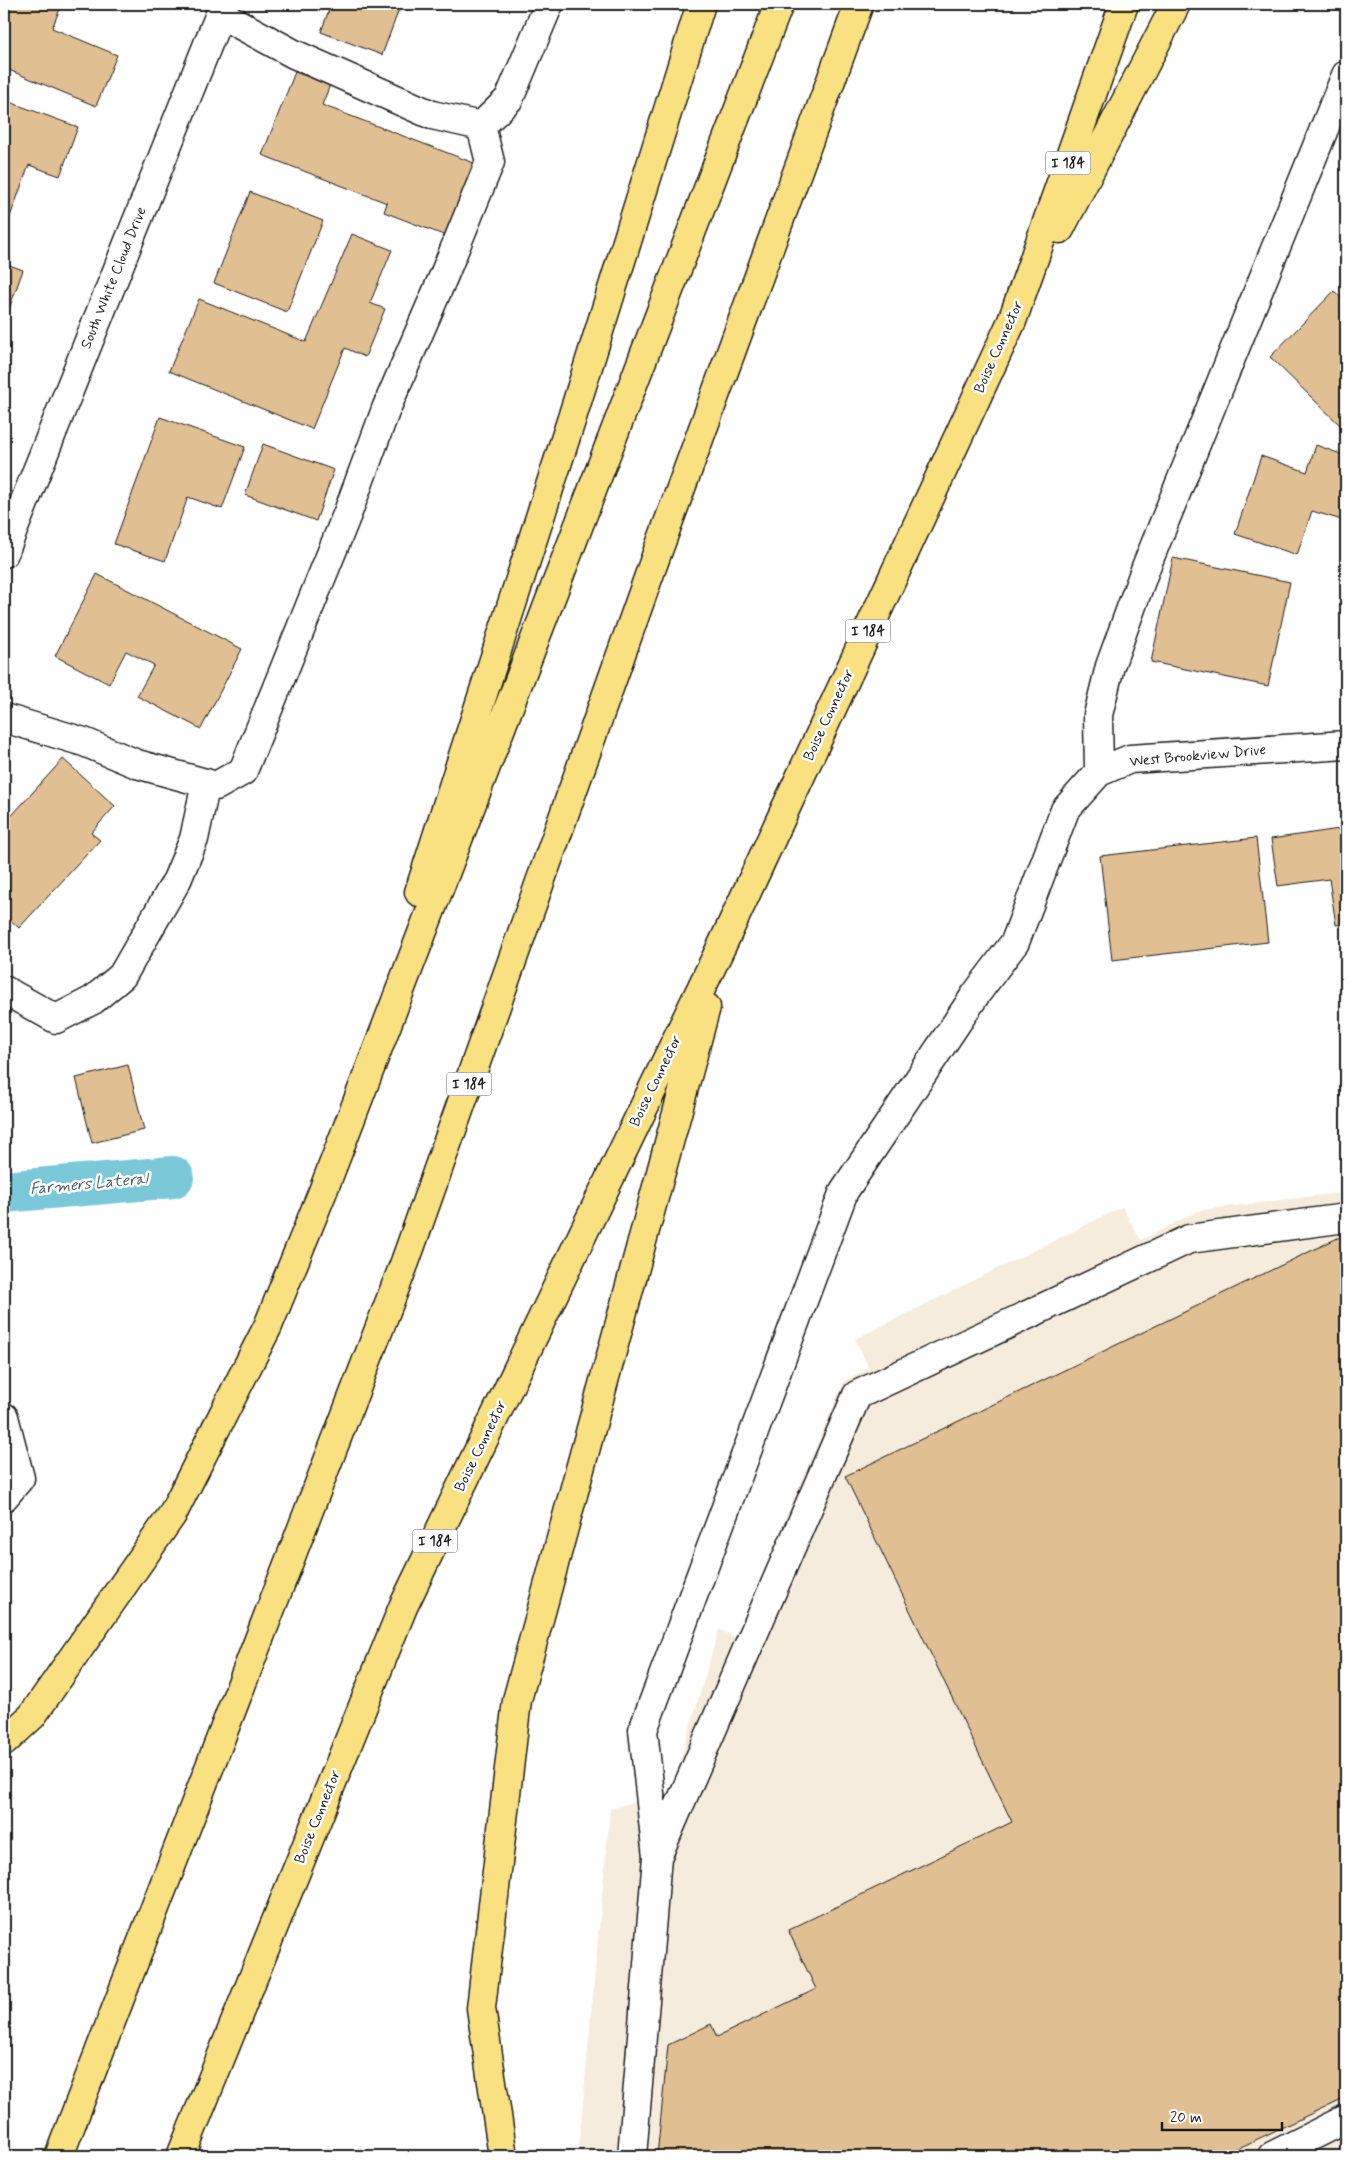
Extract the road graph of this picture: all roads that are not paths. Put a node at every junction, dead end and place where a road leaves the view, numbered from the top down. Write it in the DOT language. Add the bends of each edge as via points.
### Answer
graph roads {
  1 [pos="549,4"];
  2 [pos="701,4"];
  3 [pos="779,4"];
  4 [pos="859,4"];
  5 [pos="1124,4"];
  6 [pos="1176,4"];
  7 [pos="222,9"];
  8 [pos="1346,75"];
  9 [pos="481,126"];
  10 [pos="1012,321"];
  11 [pos="4,553"];
  12 [pos="4,718"];
  13 [pos="1346,745"];
  14 [pos="1100,772"];
  15 [pos="206,783"];
  16 [pos="724,941"];
  17 [pos="4,990"];
  18 [pos="323,1191"];
  19 [pos="1346,1218"];
  20 [pos="4,1417"];
  21 [pos="4,1497"];
  22 [pos="4,1742"];
  23 [pos="657,1857"];
  24 [pos="1346,2120"];
  25 [pos="59,2156"];
  26 [pos="181,2156"];
  27 [pos="504,2156"];
  28 [pos="632,2156"];
  29 [pos="1272,2156"];
  1 -- 9 [label="street" via="509,99"];
  2 -- 18 [label="highway" via="571,421"];
  3 -- 18 [label="highway"];
  4 -- 25 [label="highway, I 184" via="656,556 405,1262"];
  5 -- 10 [label="highway, Boise Connector / I 184"];
  6 -- 10 [label="highway"];
  7 -- 9 [label="street" via="294,54 424,111"];
  7 -- 11 [label="street, South White Cloud Drive"];
  8 -- 14 [label="street" via="1153,550 1110,666 1098,715"];
  9 -- 15 [label="street" via="490,162 386,409 243,771 216,786"];
  10 -- 16 [label="highway, Boise Connector / I 184"];
  12 -- 15 [label="street" via="84,742 137,764"];
  13 -- 14 [label="street, West Brookview Drive" via="1130,759"];
  14 -- 23 [label="street, West Brookview Drive" via="1065,810 1015,942 976,994 844,1191 643,1730"];
  15 -- 17 [label="street" via="194,840 177,880 122,976 93,1000 56,1019"];
  16 -- 26 [label="highway, Boise Connector / I 184" via="403,1607"];
  16 -- 27 [label="highway" via="517,1700 481,2008"];
  18 -- 22 [label="highway" via="268,1326 172,1515 32,1716"];
  19 -- 23 [label="street" via="1189,1239 857,1396"];
  20 -- 21 [label="street" via="20,1478"];
  23 -- 28 [label="street"];
  24 -- 29 [label="street"];
}
